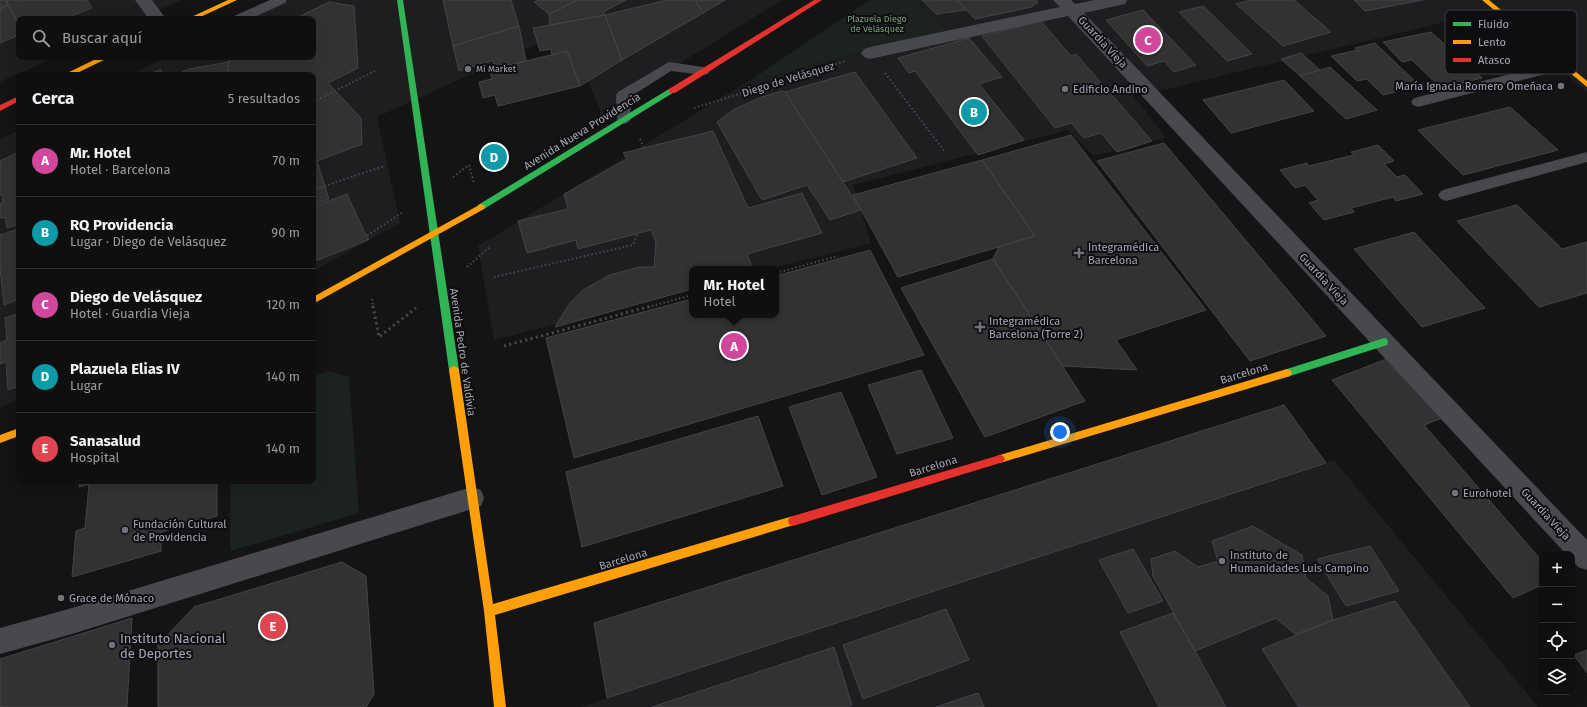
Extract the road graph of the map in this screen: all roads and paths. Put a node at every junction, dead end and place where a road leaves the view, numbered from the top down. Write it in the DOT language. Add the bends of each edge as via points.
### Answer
graph roads {
  1 [pos="143,0"];
  2 [pos="234,0"];
  3 [pos="281,0"];
  4 [pos="400,0"];
  5 [pos="819,0"];
  6 [pos="1119,0"];
  7 [pos="1485,0"];
  8 [pos="1066,5"];
  9 [pos="1497,10"];
  10 [pos="156,16"];
  11 [pos="197,16"];
  12 [pos="246,16"];
  13 [pos="870,53"];
  14 [pos="100,60"];
  15 [pos="229,60"];
  16 [pos="375,71"];
  17 [pos="703,71"];
  18 [pos="74,72"];
  19 [pos="227,72"];
  20 [pos="1531,74"];
  21 [pos="1573,74"];
  22 [pos="1587,85"];
  23 [pos="16,100"];
  24 [pos="316,100"];
  25 [pos="1418,102"];
  26 [pos="0,108"];
  27 [pos="690,109"];
  28 [pos="624,119"];
  29 [pos="639,137"];
  30 [pos="644,148"];
  31 [pos="945,152"];
  32 [pos="1587,157"];
  33 [pos="469,165"];
  34 [pos="384,166"];
  35 [pos="475,186"];
  36 [pos="316,189"];
  37 [pos="1446,195"];
  38 [pos="638,233"];
  39 [pos="434,236"];
  40 [pos="838,256"];
  41 [pos="779,272"];
  42 [pos="494,277"];
  43 [pos="689,296"];
  44 [pos="316,300"];
  45 [pos="1384,342"];
  46 [pos="504,346"];
  47 [pos="16,433"];
  48 [pos="0,439"];
  49 [pos="472,498"];
  50 [pos="1587,558"];
  51 [pos="489,611"];
  52 [pos="0,641"];
  53 [pos="500,707"];
  1 -- 10 [label="street"];
  2 -- 11 [label="main road"];
  3 -- 12 [label="lane"];
  4 -- 39 [label="main road, Avenida Pedro de Valdivia"];
  5 -- 17 [label="main road, Avenida Nueva Providencia"];
  6 -- 8 [label="street"];
  7 -- 9 [label="main road"];
  8 -- 13 [label="street"];
  8 -- 45 [label="street, Guardia Vieja"];
  13 -- 27 [label="path, Diego de Velásquez"];
  13 -- 31 [label="path"];
  14 -- 18 [label="main road"];
  15 -- 19 [label="path"];
  16 -- 24 [label="path"];
  17 -- 28 [label="main road, Avenida Nueva Providencia"];
  17 -- 28 [label="lane" via="669,66 623,95"];
  20 -- 25 [label="lane"];
  21 -- 22 [label="main road"];
  23 -- 26 [label="main road"];
  28 -- 39 [label="main road, Avenida Nueva Providencia"];
  29 -- 30 [label="path"];
  32 -- 37 [label="lane"];
  33 -- 35 [label="path"];
  34 -- 36 [label="path"];
  38 -- 42 [label="path" via="633,245"];
  39 -- 44 [label="main road, Avenida Nueva Providencia"];
  39 -- 49 [label="main road, Avenida Pedro de Valdivia"];
  40 -- 41 [label="path"];
  43 -- 46 [label="path"];
  45 -- 50 [label="street, Guardia Vieja"];
  45 -- 51 [label="main road, Barcelona"];
  47 -- 48 [label="main road"];
  49 -- 51 [label="main road, Avenida Pedro de Valdivia"];
  49 -- 52 [label="street"];
  51 -- 53 [label="main road, Avenida Pedro de Valdivia"];
}
